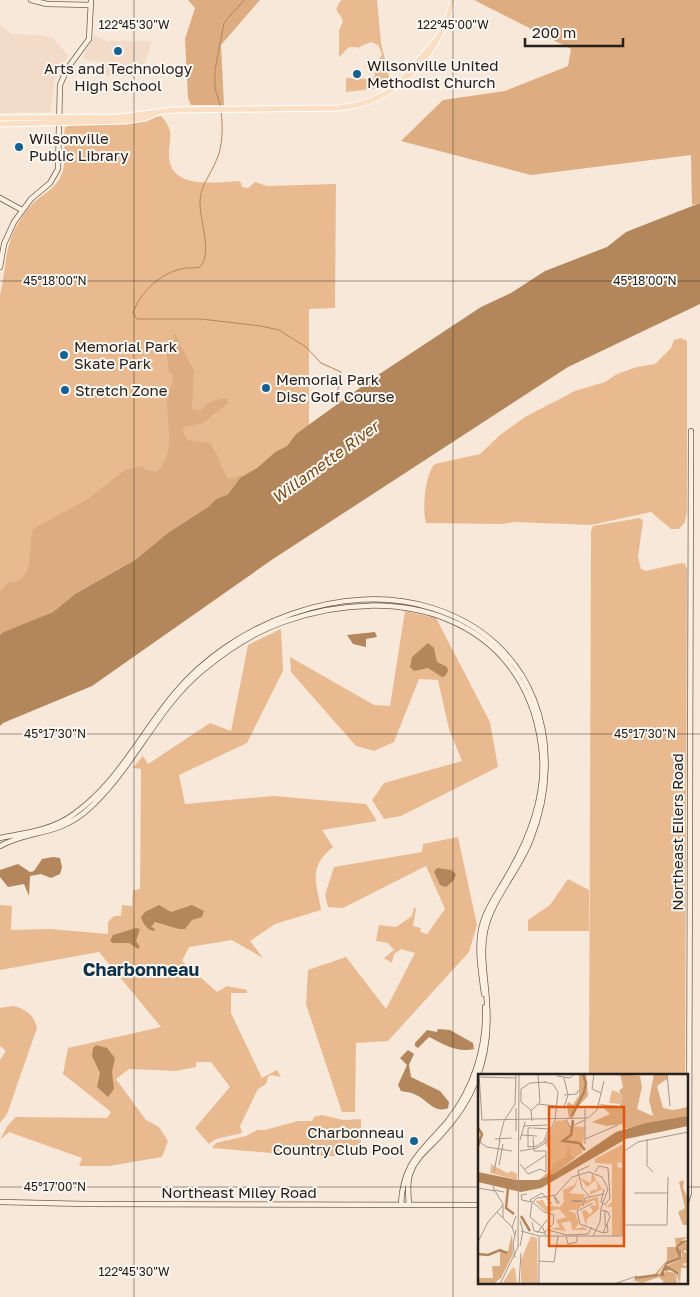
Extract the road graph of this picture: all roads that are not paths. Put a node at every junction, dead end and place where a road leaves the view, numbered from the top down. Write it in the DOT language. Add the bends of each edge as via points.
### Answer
graph roads {
  1 [pos="31,0"];
  2 [pos="453,0"];
  3 [pos="91,2"];
  4 [pos="0,118"];
  5 [pos="59,120"];
  6 [pos="0,124"];
  7 [pos="0,200"];
  8 [pos="22,210"];
  9 [pos="0,267"];
  10 [pos="691,431"];
  11 [pos="0,838"];
  12 [pos="0,846"];
  13 [pos="479,1074"];
  14 [pos="478,1077"];
  15 [pos="688,1196"];
  16 [pos="0,1202"];
  17 [pos="401,1204"];
  18 [pos="409,1204"];
  19 [pos="478,1205"];
  1 -- 3 [label="street" via="44,4"];
  2 -- 5 [label="main road" via="438,39 397,85 368,101 348,107 180,110"];
  3 -- 5 [label="street" via="89,39 60,85"];
  4 -- 5 [label="main road"];
  5 -- 6 [label="main road"];
  5 -- 8 [label="street" via="59,158 55,176"];
  7 -- 8 [label="street"];
  8 -- 9 [label="street" via="6,239"];
  10 -- 15 [label="street, Northeast Eilers Road"];
  11 -- 13 [label="street" via="49,827 75,814 122,766 172,696 197,670 228,646 283,616 343,602 398,602 431,608 455,617 483,633 521,673 539,715 547,760 544,791 530,842 485,930 483,949 488,1027"];
  12 -- 17 [label="street" via="49,832 85,812 130,762 172,701 196,676 236,646 285,621 344,607 399,606 456,622 493,646 516,673 534,711 542,747 540,794 527,839 487,911 482,927 480,951 485,1024 476,1068 453,1114 410,1165 403,1184"];
  14 -- 18 [label="street" via="456,1117 413,1167 409,1179"];
  16 -- 17 [label="street, Northeast Miley Road"];
  17 -- 18 [label="street, Northeast Miley Road"];
  18 -- 19 [label="street, Northeast Miley Road"];
}
